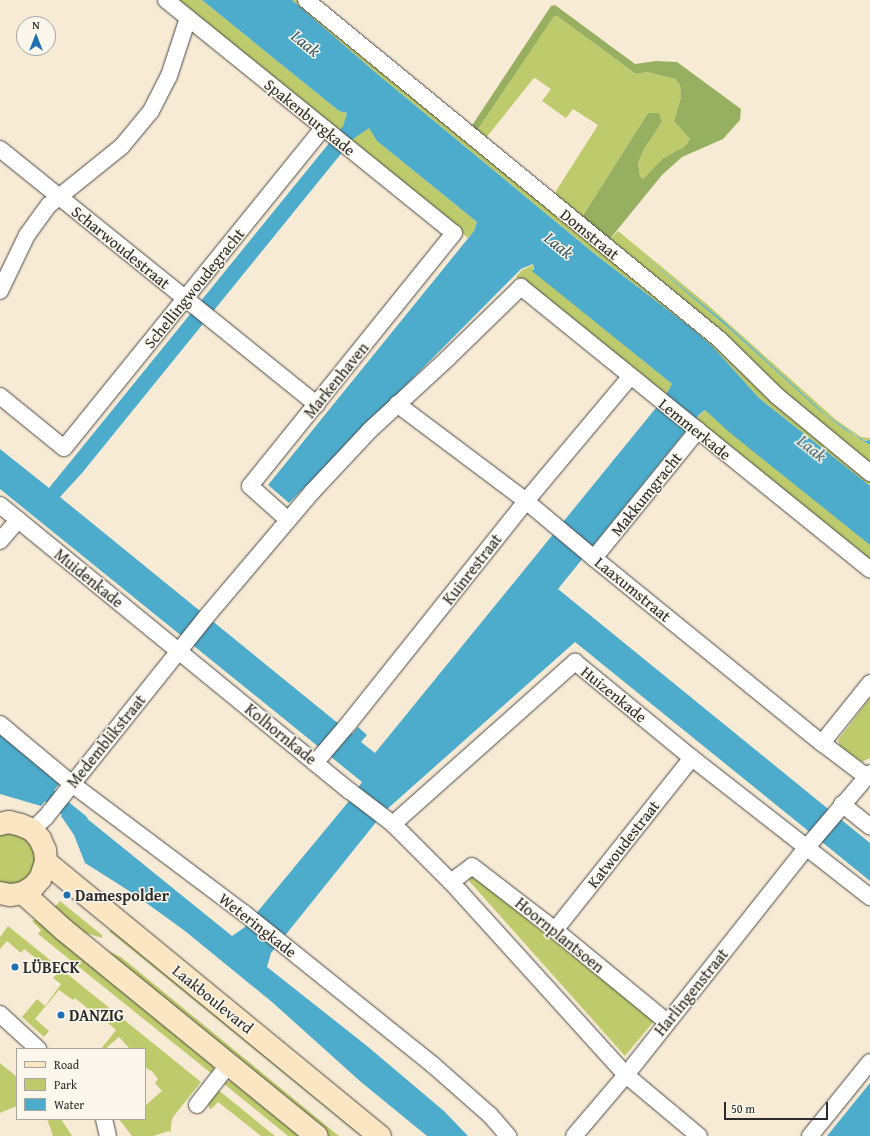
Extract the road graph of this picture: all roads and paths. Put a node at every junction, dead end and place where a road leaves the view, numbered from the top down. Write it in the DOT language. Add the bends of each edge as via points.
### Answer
graph roads {
  1 [pos="166,0"];
  2 [pos="306,0"];
  3 [pos="188,18"];
  4 [pos="327,131"];
  5 [pos="0,149"];
  6 [pos="58,196"];
  7 [pos="454,234"];
  8 [pos="0,291"];
  9 [pos="190,302"];
  10 [pos="631,376"];
  11 [pos="0,396"];
  12 [pos="398,404"];
  13 [pos="316,405"];
  14 [pos="698,430"];
  15 [pos="870,473"];
  16 [pos="526,501"];
  17 [pos="0,505"];
  18 [pos="18,520"];
  19 [pos="288,520"];
  20 [pos="0,541"];
  21 [pos="592,556"];
  22 [pos="870,570"];
  23 [pos="182,647"];
  24 [pos="870,683"];
  25 [pos="0,724"];
  26 [pos="822,743"];
  27 [pos="692,758"];
  28 [pos="318,759"];
  29 [pos="868,775"];
  30 [pos="68,789"];
  31 [pos="842,804"];
  32 [pos="388,820"];
  33 [pos="0,824"];
  34 [pos="870,827"];
  35 [pos="32,830"];
  36 [pos="807,847"];
  37 [pos="46,862"];
  38 [pos="451,882"];
  39 [pos="23,893"];
  40 [pos="0,894"];
  41 [pos="870,897"];
  42 [pos="555,930"];
  43 [pos="0,1014"];
  44 [pos="667,1022"];
  45 [pos="37,1048"];
  46 [pos="870,1062"];
  47 [pos="229,1064"];
  48 [pos="626,1075"];
  49 [pos="197,1105"];
  50 [pos="104,1120"];
  51 [pos="108,1136"];
  52 [pos="317,1136"];
  53 [pos="380,1136"];
  54 [pos="508,1136"];
  55 [pos="574,1136"];
  56 [pos="699,1136"];
  57 [pos="810,1136"];
  1 -- 3 [label="street, Spakenburgkade"];
  2 -- 15 [label="street, Domstraat" via="720,339 777,396"];
  3 -- 4 [label="street, Spakenburgkade"];
  3 -- 6 [label="street" via="164,88 144,122 119,149"];
  4 -- 7 [label="street, Spakenburgkade"];
  4 -- 9 [label="street, Schellingwoudegracht"];
  5 -- 6 [label="street, Scharwoudestraat"];
  6 -- 8 [label="street" via="27,235"];
  6 -- 9 [label="street, Scharwoudestraat"];
  7 -- 13 [label="street, Markenhaven"];
  9 -- 11 [label="street, Schellingwoudegracht" via="64,448"];
  9 -- 13 [label="street, Scharwoudestraat"];
  10 -- 12 [label="street, Lemmerkade" via="521,287"];
  10 -- 14 [label="street, Lemmerkade"];
  10 -- 16 [label="street, Kuinrestraat"];
  12 -- 16 [label="street, Laaxumstraat"];
  12 -- 19 [label="street" via="370,430"];
  13 -- 19 [label="street, Markenhaven" via="250,486"];
  14 -- 21 [label="street, Makkumgracht"];
  14 -- 22 [label="street, Lemmerkade"];
  16 -- 21 [label="street, Laaxumstraat"];
  16 -- 28 [label="street, Kuinrestraat"];
  17 -- 18 [label="street, Muidenkade"];
  18 -- 20 [label="street"];
  18 -- 23 [label="street, Muidenkade"];
  19 -- 23 [label="street"];
  21 -- 26 [label="street, Laaxumstraat"];
  23 -- 28 [label="street, Kolhornkade"];
  23 -- 30 [label="street, Medemblikstraat"];
  24 -- 26 [label="street"];
  25 -- 30 [label="street, Weteringkade"];
  26 -- 29 [label="street, Laaxumstraat"];
  27 -- 32 [label="street, Huizenkade" via="574,662"];
  27 -- 36 [label="street, Huizenkade"];
  27 -- 42 [label="street, Katwoudestraat"];
  28 -- 32 [label="street, Kolhornkade" via="350,791"];
  29 -- 31 [label="street, Harlingenstraat"];
  30 -- 35 [label="street, Medemblikstraat"];
  30 -- 54 [label="street, Weteringkade" via="244,913 433,1065 490,1115"];
  31 -- 34 [label="street"];
  31 -- 36 [label="street, Harlingenstraat"];
  32 -- 38 [label="street"];
  33 -- 35 [label="main road" via="21,824"];
  35 -- 37 [label="main road" via="45,850"];
  36 -- 41 [label="street, Huizenkade"];
  36 -- 44 [label="street, Harlingenstraat"];
  37 -- 39 [label="main road" via="40,879"];
  37 -- 53 [label="main road, Laakboulevard"];
  38 -- 42 [label="street, Hoornplantsoen" via="472,866"];
  38 -- 48 [label="street"];
  39 -- 40 [label="main road"];
  39 -- 47 [label="main road" via="64,930"];
  42 -- 44 [label="street, Hoornplantsoen"];
  43 -- 45 [label="street"];
  44 -- 48 [label="street, Harlingenstraat"];
  46 -- 57 [label="street"];
  47 -- 49 [label="street"];
  47 -- 52 [label="main road"];
  48 -- 55 [label="street, Harlingenstraat"];
  48 -- 56 [label="street"];
  50 -- 51 [label="street"];
}
